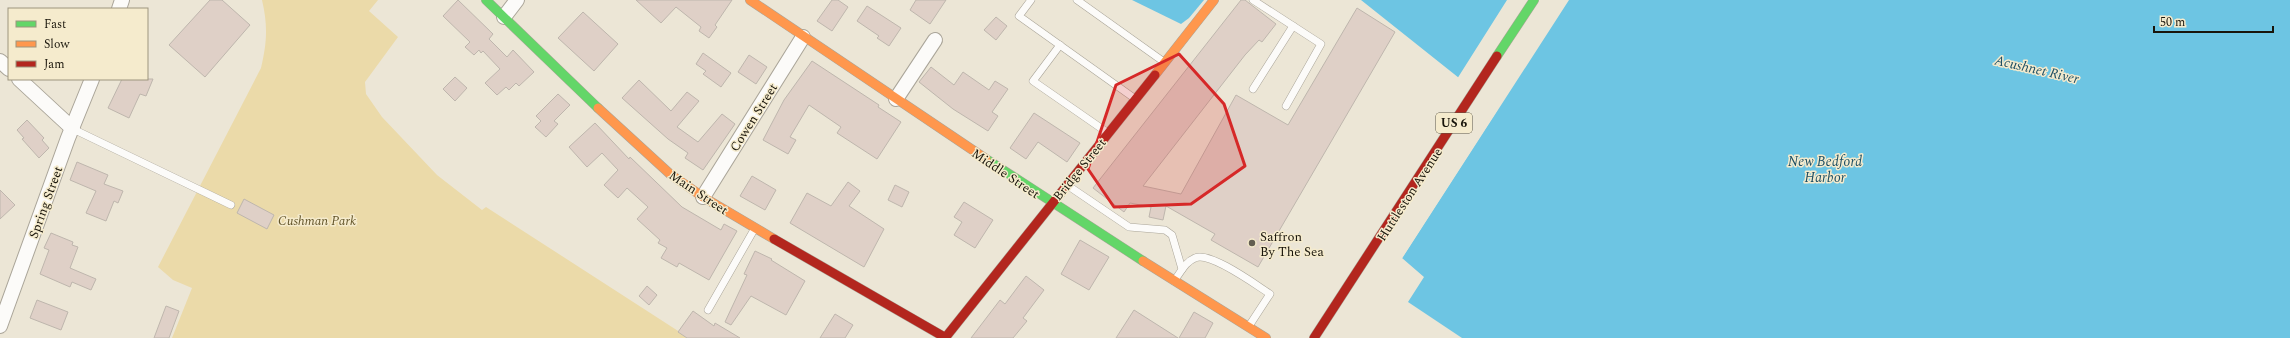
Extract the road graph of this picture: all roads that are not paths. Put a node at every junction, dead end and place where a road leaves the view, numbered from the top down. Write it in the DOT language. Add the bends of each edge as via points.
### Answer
graph roads {
  1 [pos="486,0"];
  2 [pos="517,0"];
  3 [pos="750,0"];
  4 [pos="1031,0"];
  5 [pos="1077,0"];
  6 [pos="1215,0"];
  7 [pos="1253,0"];
  8 [pos="1534,0"];
  9 [pos="504,17"];
  10 [pos="1292,26"];
  11 [pos="803,37"];
  12 [pos="935,40"];
  13 [pos="1060,45"];
  14 [pos="0,61"];
  15 [pos="1164,62"];
  16 [pos="8,68"];
  17 [pos="20,80"];
  18 [pos="92,80"];
  19 [pos="1254,89"];
  20 [pos="896,99"];
  21 [pos="1135,99"];
  22 [pos="1286,106"];
  23 [pos="73,129"];
  24 [pos="1108,133"];
  25 [pos="1066,185"];
  26 [pos="703,197"];
  27 [pos="1051,203"];
  28 [pos="231,205"];
  29 [pos="755,228"];
  30 [pos="1182,269"];
  31 [pos="1174,281"];
  32 [pos="708,310"];
  33 [pos="0,326"];
  34 [pos="1248,327"];
  35 [pos="946,338"];
  36 [pos="1266,338"];
  37 [pos="1314,338"];
  1 -- 9 [label="main road, Main Street"];
  2 -- 9 [label="street"];
  3 -- 11 [label="main road, Middle Street"];
  4 -- 13 [label="lane" via="1019,16"];
  5 -- 15 [label="lane"];
  6 -- 15 [label="main road, Bridge Street"];
  7 -- 10 [label="lane"];
  8 -- 37 [label="main road, Huttleston Avenue / US 6"];
  9 -- 26 [label="main road, Main Street" via="574,86 670,174"];
  10 -- 19 [label="lane"];
  10 -- 22 [label="lane" via="1321,44"];
  11 -- 20 [label="main road, Middle Street"];
  11 -- 26 [label="street, Cowen Street"];
  12 -- 20 [label="street"];
  13 -- 21 [label="lane"];
  13 -- 24 [label="lane" via="1033,81"];
  14 -- 16 [label="street"];
  15 -- 21 [label="main road, Bridge Street"];
  17 -- 23 [label="street"];
  18 -- 23 [label="street, Spring Street"];
  20 -- 27 [label="main road, Middle Street"];
  21 -- 24 [label="main road, Bridge Street"];
  23 -- 28 [label="lane"];
  23 -- 33 [label="street, Spring Street"];
  24 -- 25 [label="main road, Bridge Street"];
  25 -- 27 [label="main road, Bridge Street"];
  25 -- 30 [label="lane" via="1129,227 1165,230 1172,235"];
  26 -- 29 [label="main road, Main Street"];
  27 -- 31 [label="main road, Middle Street"];
  27 -- 35 [label="main road, Bridge Street"];
  29 -- 32 [label="lane"];
  29 -- 35 [label="main road, Main Street"];
  30 -- 31 [label="lane"];
  30 -- 34 [label="lane" via="1197,257 1212,258 1270,294"];
  31 -- 34 [label="main road, Middle Street"];
  34 -- 36 [label="main road, Middle Street"];
}
